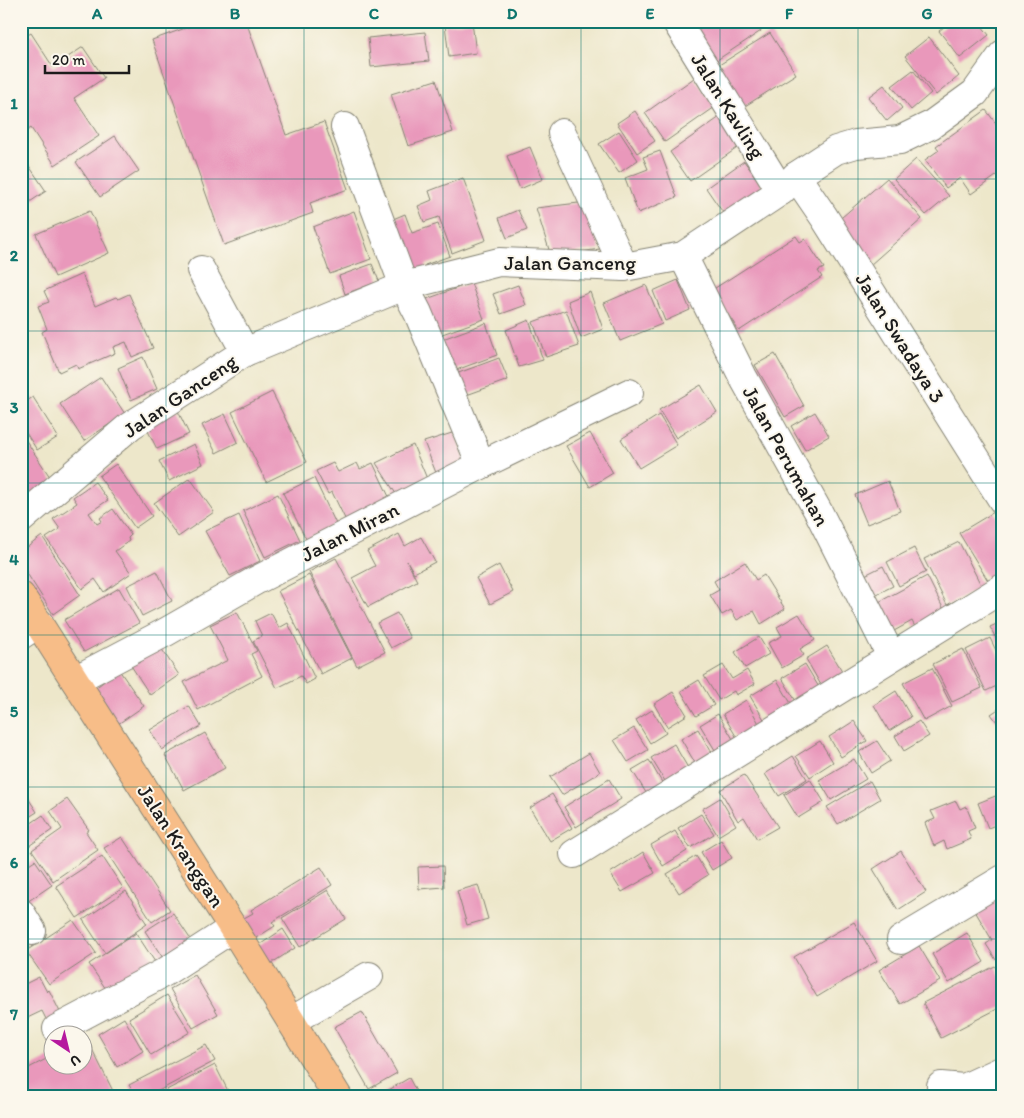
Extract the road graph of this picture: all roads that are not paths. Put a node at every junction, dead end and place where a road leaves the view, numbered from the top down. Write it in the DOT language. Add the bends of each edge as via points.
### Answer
graph roads {
  1 [pos="676,21"];
  2 [pos="1003,54"];
  3 [pos="346,127"];
  4 [pos="562,134"];
  5 [pos="788,183"];
  6 [pos="683,256"];
  7 [pos="624,267"];
  8 [pos="201,270"];
  9 [pos="404,286"];
  10 [pos="246,352"];
  11 [pos="629,393"];
  12 [pos="481,465"];
  13 [pos="1003,501"];
  14 [pos="21,519"];
  15 [pos="1003,588"];
  16 [pos="21,596"];
  17 [pos="30,629"];
  18 [pos="891,656"];
  19 [pos="75,680"];
  20 [pos="574,854"];
  21 [pos="1003,879"];
  22 [pos="233,928"];
  23 [pos="901,940"];
  24 [pos="368,976"];
  25 [pos="291,1021"];
  26 [pos="63,1026"];
  27 [pos="1003,1070"];
  28 [pos="941,1086"];
  29 [pos="338,1097"];
  1 -- 5 [label="street, Jalan Kavling"];
  2 -- 5 [label="street, Jalan Ganceng" via="975,93 931,125 900,140 856,144 836,150"];
  3 -- 9 [label="street"];
  4 -- 7 [label="street"];
  5 -- 6 [label="street, Jalan Ganceng"];
  5 -- 13 [label="street, Jalan Swadaya 3" via="824,217"];
  6 -- 7 [label="street, Jalan Ganceng"];
  6 -- 18 [label="street, Jalan Perumahan" via="742,377 819,513"];
  7 -- 9 [label="street, Jalan Ganceng" via="500,262"];
  8 -- 10 [label="street"];
  9 -- 10 [label="street, Jalan Ganceng"];
  9 -- 12 [label="street" via="418,312"];
  10 -- 14 [label="street, Jalan Ganceng" via="130,426"];
  11 -- 12 [label="street, Jalan Miran"];
  12 -- 19 [label="street, Jalan Miran" via="255,581"];
  15 -- 18 [label="street"];
  16 -- 17 [label="main road, Jalan Kranggan"];
  17 -- 19 [label="main road, Jalan Kranggan"];
  18 -- 20 [label="street"];
  19 -- 22 [label="main road, Jalan Kranggan"];
  21 -- 23 [label="street"];
  22 -- 25 [label="main road, Jalan Kranggan"];
  22 -- 26 [label="street" via="166,972"];
  24 -- 25 [label="street"];
  25 -- 29 [label="main road, Jalan Kranggan"];
  27 -- 28 [label="street" via="964,1088"];
}
